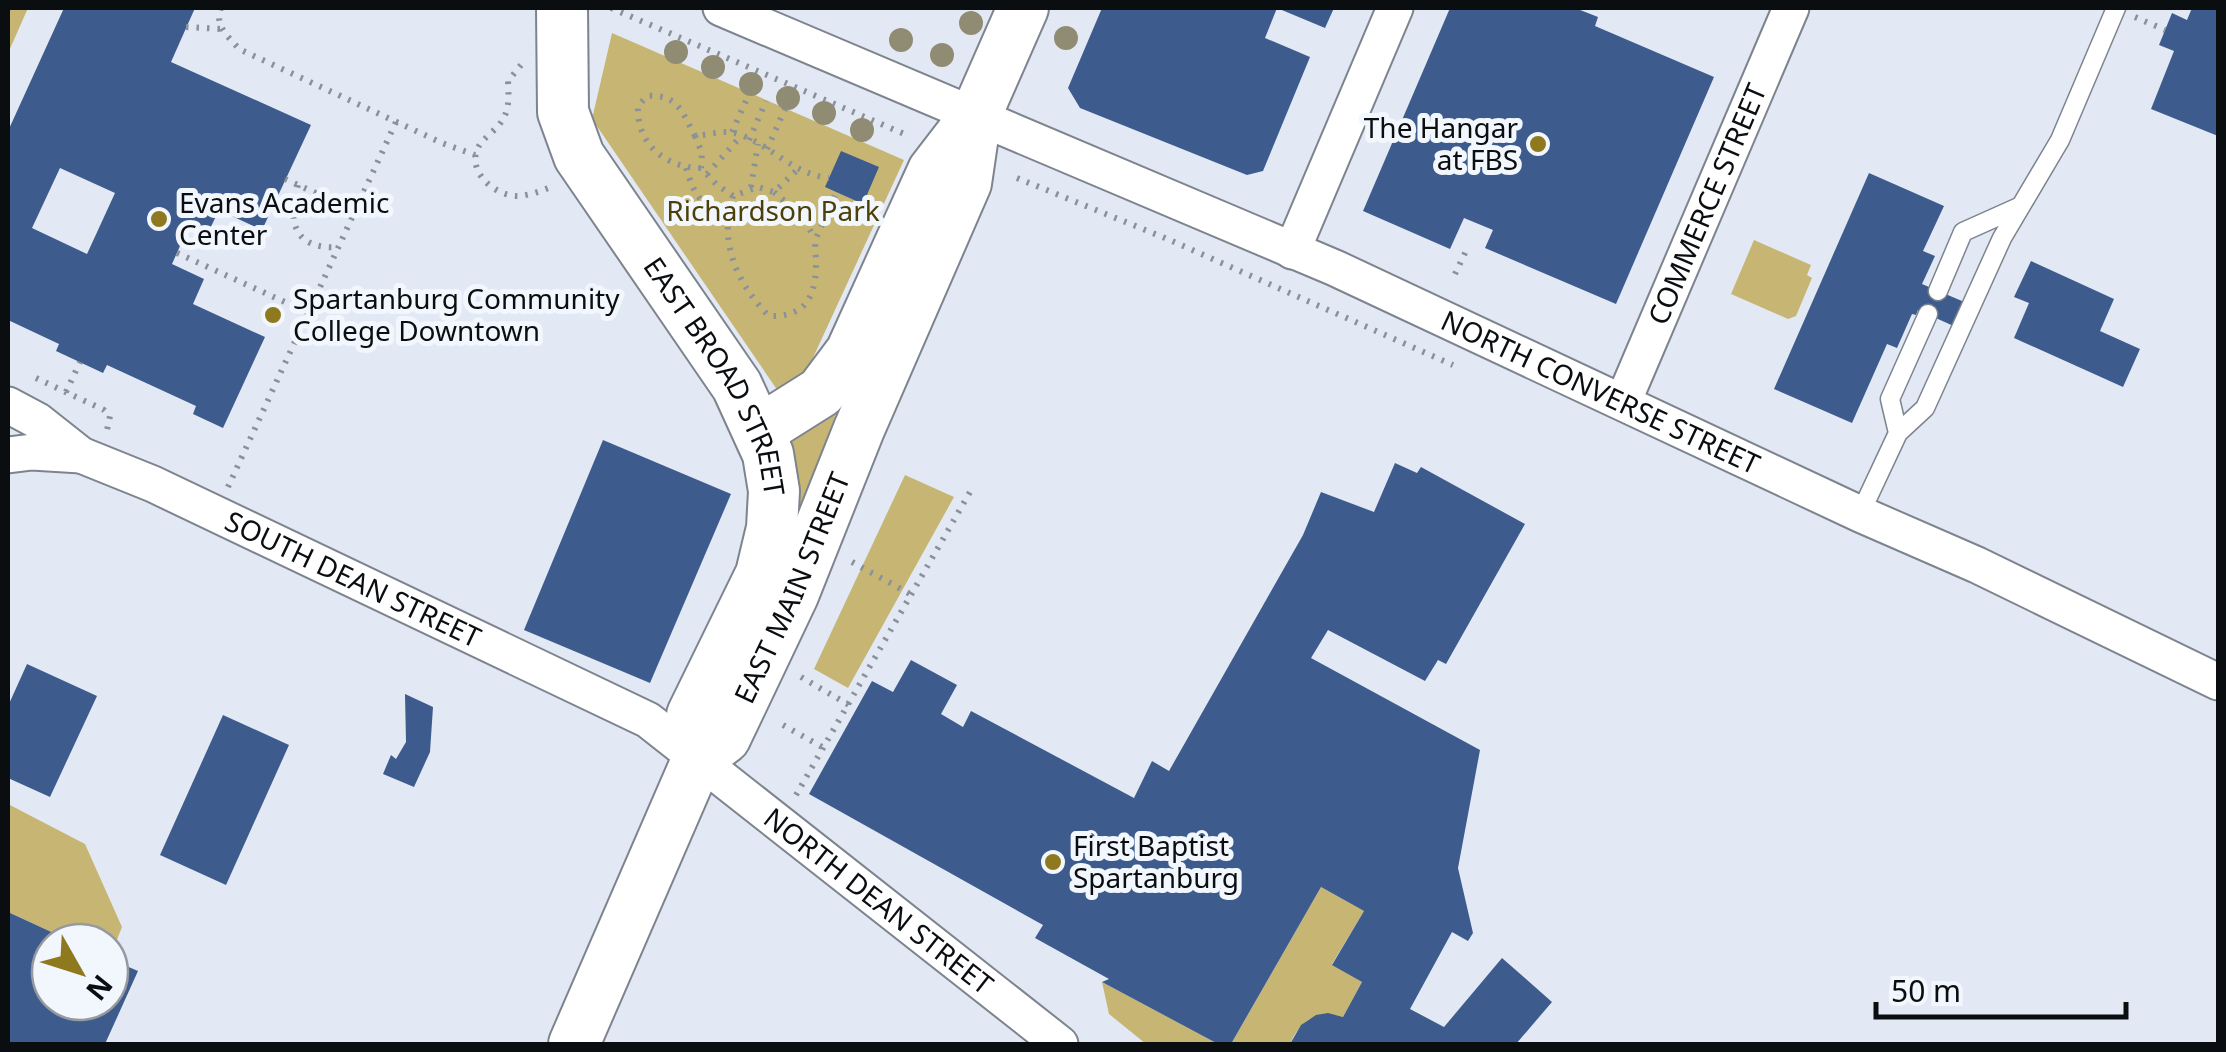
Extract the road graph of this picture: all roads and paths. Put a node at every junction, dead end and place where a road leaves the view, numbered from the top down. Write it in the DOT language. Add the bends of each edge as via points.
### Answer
graph roads {
  1 [pos="221,8"];
  2 [pos="562,8"];
  3 [pos="611,8"];
  4 [pos="720,8"];
  5 [pos="1023,8"];
  6 [pos="1395,8"];
  7 [pos="1791,8"];
  8 [pos="2116,8"];
  9 [pos="2134,17"];
  10 [pos="186,28"];
  11 [pos="221,29"];
  12 [pos="2165,30"];
  13 [pos="532,62"];
  14 [pos="749,94"];
  15 [pos="766,101"];
  16 [pos="785,109"];
  17 [pos="976,115"];
  18 [pos="396,122"];
  19 [pos="732,132"];
  20 [pos="694,136"];
  21 [pos="745,138"];
  22 [pos="916,139"];
  23 [pos="758,144"];
  24 [pos="767,148"];
  25 [pos="475,155"];
  26 [pos="686,168"];
  27 [pos="798,170"];
  28 [pos="704,171"];
  29 [pos="829,178"];
  30 [pos="286,180"];
  31 [pos="298,184"];
  32 [pos="751,187"];
  33 [pos="774,192"];
  34 [pos="836,192"];
  35 [pos="530,194"];
  36 [pos="733,196"];
  37 [pos="2020,206"];
  38 [pos="728,210"];
  39 [pos="356,211"];
  40 [pos="815,238"];
  41 [pos="338,247"];
  42 [pos="1292,250"];
  43 [pos="1466,251"];
  44 [pos="177,252"];
  45 [pos="1455,274"];
  46 [pos="1938,291"];
  47 [pos="309,313"];
  48 [pos="1928,314"];
  49 [pos="80,362"];
  50 [pos="36,377"];
  51 [pos="66,392"];
  52 [pos="1623,402"];
  53 [pos="8,405"];
  54 [pos="759,431"];
  55 [pos="1898,434"];
  56 [pos="92,445"];
  57 [pos="8,455"];
  58 [pos="970,492"];
  59 [pos="226,493"];
  60 [pos="1860,514"];
  61 [pos="852,562"];
  62 [pos="912,594"];
  63 [pos="801,677"];
  64 [pos="2218,682"];
  65 [pos="849,705"];
  66 [pos="783,724"];
  67 [pos="824,748"];
  68 [pos="698,758"];
  69 [pos="795,798"];
  70 [pos="574,1044"];
  71 [pos="1060,1044"];
  1 -- 11 [label="path"];
  2 -- 54 [label="street, EAST BROAD STREET" via="563,112 580,156 737,386"];
  3 -- 22 [label="path"];
  4 -- 17 [label="street, NORTH CONVERSE STREET"];
  5 -- 17 [label="street, EAST MAIN STREET"];
  6 -- 42 [label="street"];
  7 -- 52 [label="street, COMMERCE STREET"];
  8 -- 37 [label="lane" via="2060,140"];
  9 -- 12 [label="path"];
  10 -- 11 [label="path"];
  11 -- 18 [label="path" via="239,49"];
  13 -- 25 [label="path" via="508,81 510,108"];
  14 -- 19 [label="path"];
  15 -- 21 [label="path"];
  16 -- 24 [label="path"];
  17 -- 42 [label="street, NORTH CONVERSE STREET"];
  17 -- 54 [label="street, EAST MAIN STREET" via="933,171 850,352 820,392"];
  17 -- 68 [label="street, EAST MAIN STREET" via="966,184 793,595 725,738"];
  18 -- 25 [label="path"];
  18 -- 39 [label="path"];
  19 -- 20 [label="path"];
  19 -- 21 [label="path"];
  20 -- 26 [label="path" via="664,95 648,96 638,106 644,139"];
  20 -- 28 [label="path"];
  21 -- 23 [label="path"];
  21 -- 28 [label="path"];
  23 -- 24 [label="path"];
  23 -- 32 [label="path"];
  24 -- 27 [label="path"];
  25 -- 35 [label="path" via="484,181 500,192"];
  26 -- 28 [label="path"];
  26 -- 38 [label="path" via="699,201"];
  27 -- 29 [label="path"];
  27 -- 33 [label="path"];
  28 -- 36 [label="path"];
  30 -- 31 [label="path"];
  31 -- 39 [label="path"];
  31 -- 41 [label="path" via="292,221 299,234 322,248"];
  32 -- 33 [label="path"];
  32 -- 36 [label="path"];
  33 -- 40 [label="path" via="802,214"];
  34 -- 40 [label="path"];
  36 -- 38 [label="path"];
  37 -- 46 [label="lane" via="1962,232"];
  37 -- 55 [label="lane" via="1926,408"];
  38 -- 40 [label="path" via="734,264 748,296 769,316 800,312 812,294"];
  39 -- 41 [label="path"];
  41 -- 47 [label="path"];
  42 -- 52 [label="street, NORTH CONVERSE STREET"];
  43 -- 45 [label="path"];
  44 -- 47 [label="path"];
  47 -- 59 [label="path"];
  48 -- 55 [label="lane" via="1890,399"];
  49 -- 51 [label="path"];
  50 -- 51 [label="path"];
  51 -- 56 [label="path" via="110,416"];
  52 -- 60 [label="street, NORTH CONVERSE STREET"];
  53 -- 56 [label="street, SOUTH DEAN STREET"];
  54 -- 68 [label="street, EAST BROAD STREET" via="774,491 772,528 761,574 692,715"];
  55 -- 60 [label="lane"];
  56 -- 57 [label="street"];
  56 -- 68 [label="street, SOUTH DEAN STREET" via="153,484 648,720"];
  58 -- 62 [label="path"];
  60 -- 64 [label="street, NORTH CONVERSE STREET"];
  61 -- 62 [label="path"];
  62 -- 65 [label="path"];
  63 -- 65 [label="path"];
  65 -- 67 [label="path"];
  66 -- 67 [label="path"];
  67 -- 69 [label="path"];
  68 -- 70 [label="street, EAST MAIN STREET"];
  68 -- 71 [label="street, NORTH DEAN STREET"];
}
